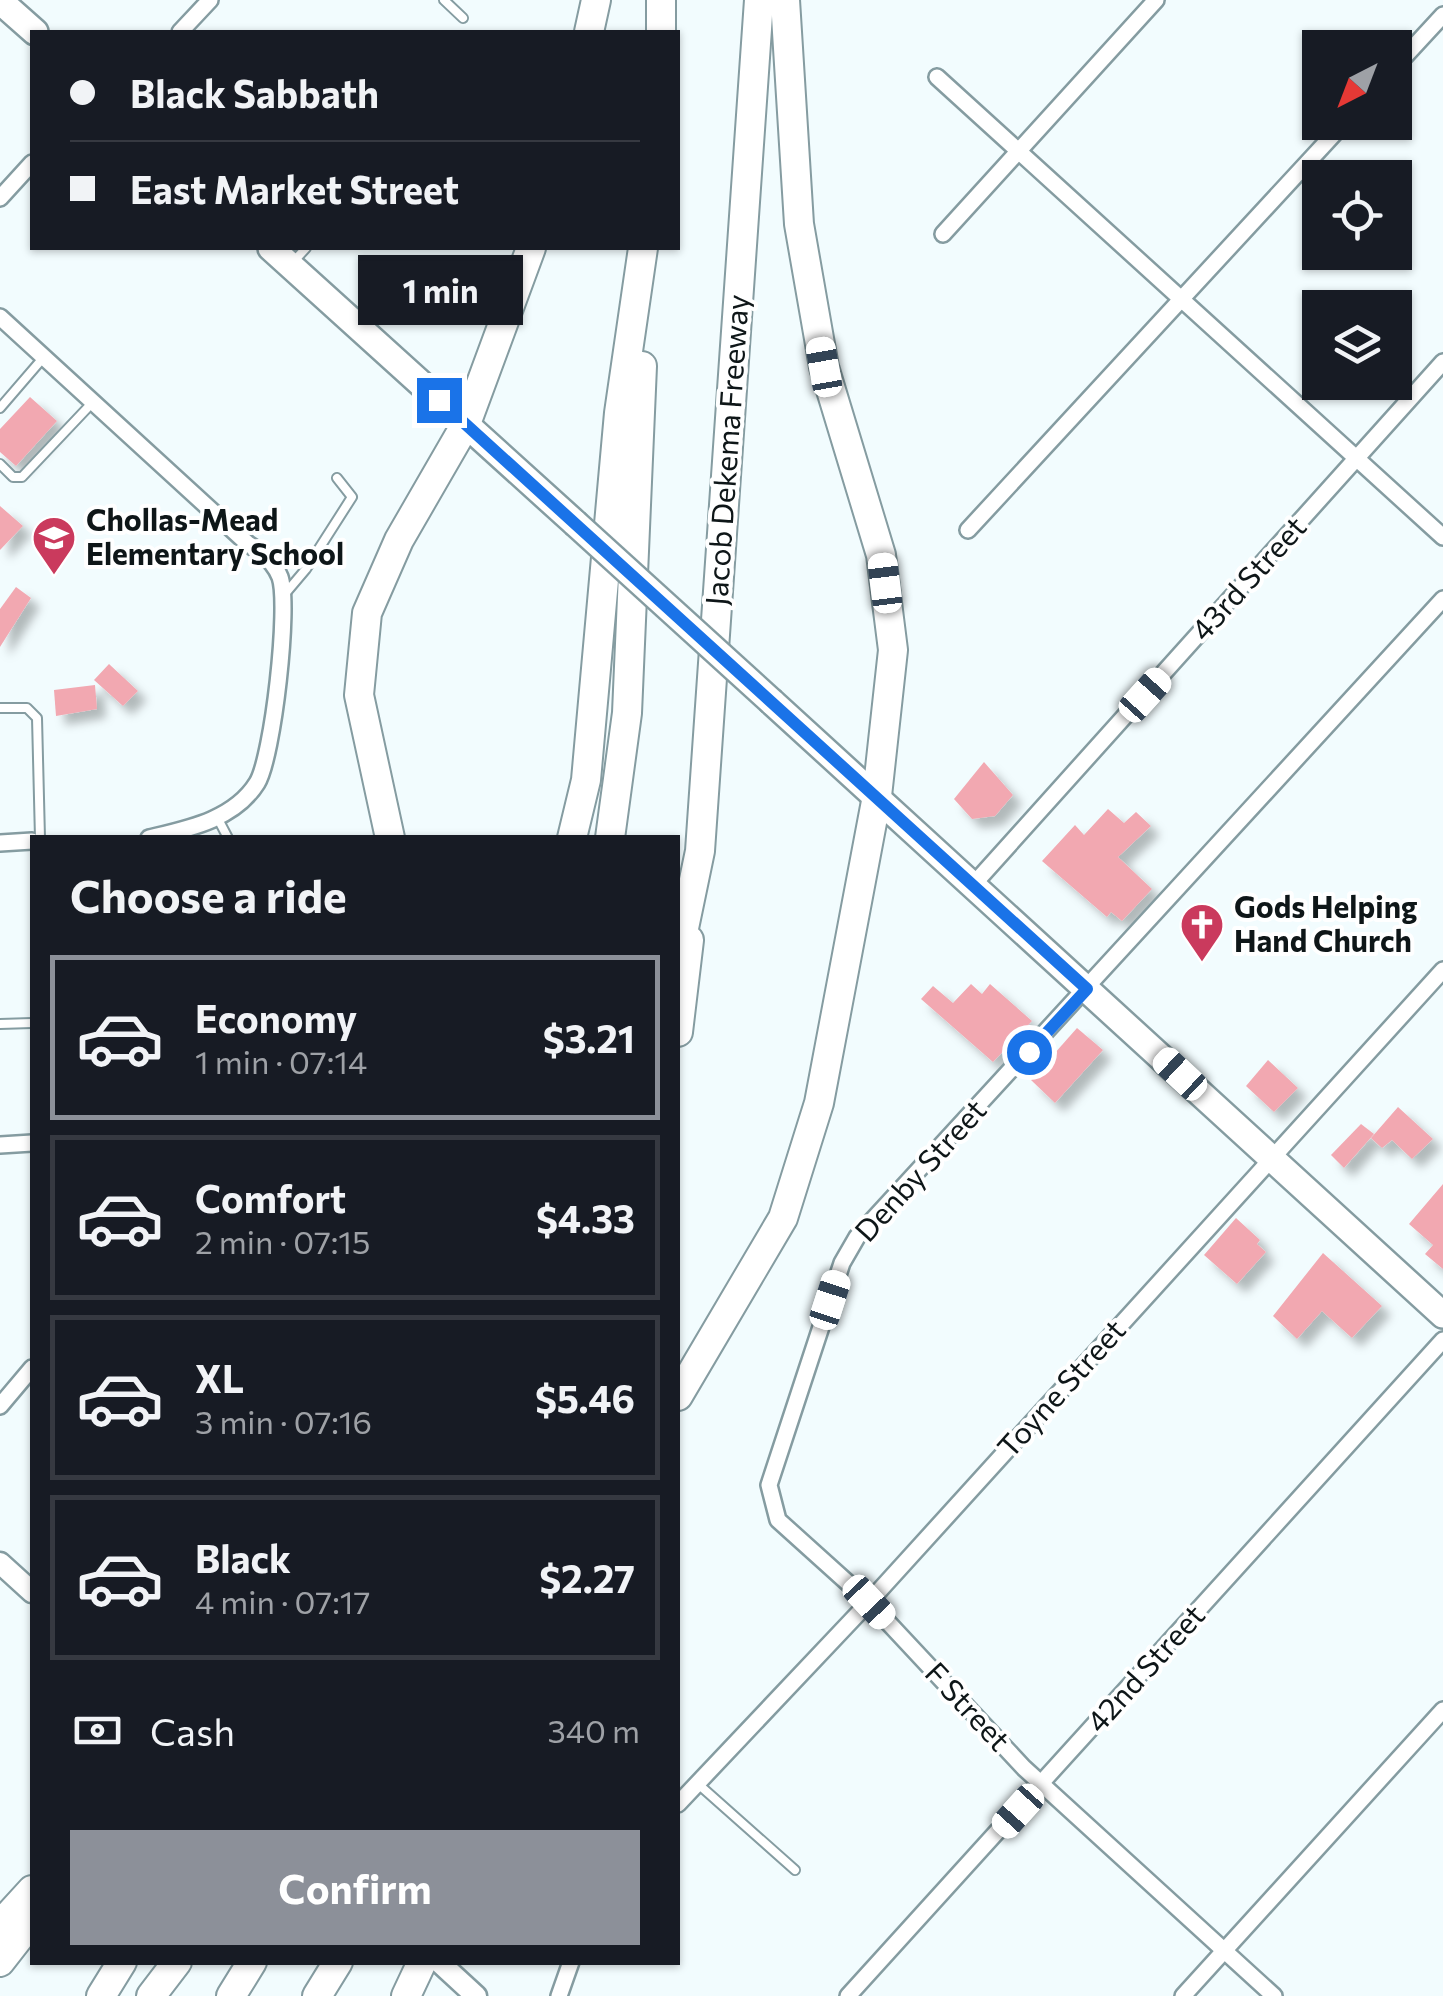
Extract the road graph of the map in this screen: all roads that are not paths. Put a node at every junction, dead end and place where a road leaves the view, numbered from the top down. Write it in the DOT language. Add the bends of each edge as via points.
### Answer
graph roads {
  1 [pos="210,0"];
  2 [pos="444,0"];
  3 [pos="596,0"];
  4 [pos="662,0"];
  5 [pos="759,0"];
  6 [pos="785,0"];
  7 [pos="1156,0"];
  8 [pos="0,1"];
  9 [pos="1443,15"];
  10 [pos="464,18"];
  11 [pos="33,30"];
  12 [pos="182,30"];
  13 [pos="589,30"];
  14 [pos="661,30"];
  15 [pos="1412,49"];
  16 [pos="937,77"];
  17 [pos="1329,140"];
  18 [pos="1018,152"];
  19 [pos="30,165"];
  20 [pos="0,198"];
  21 [pos="943,234"];
  22 [pos="530,250"];
  23 [pos="643,250"];
  24 [pos="651,250"];
  25 [pos="298,256"];
  26 [pos="1184,302"];
  27 [pos="0,317"];
  28 [pos="43,358"];
  29 [pos="1443,362"];
  30 [pos="93,402"];
  31 [pos="0,408"];
  32 [pos="466,424"];
  33 [pos="1356,459"];
  34 [pos="0,464"];
  35 [pos="337,478"];
  36 [pos="968,530"];
  37 [pos="1443,537"];
  38 [pos="284,595"];
  39 [pos="1443,599"];
  40 [pos="0,708"];
  41 [pos="876,796"];
  42 [pos="217,816"];
  43 [pos="40,835"];
  44 [pos="162,835"];
  45 [pos="226,835"];
  46 [pos="389,835"];
  47 [pos="573,835"];
  48 [pos="610,835"];
  49 [pos="30,841"];
  50 [pos="0,844"];
  51 [pos="700,851"];
  52 [pos="973,885"];
  53 [pos="680,948"];
  54 [pos="1443,970"];
  55 [pos="1087,989"];
  56 [pos="680,1016"];
  57 [pos="30,1022"];
  58 [pos="0,1024"];
  59 [pos="30,1144"];
  60 [pos="0,1145"];
  61 [pos="1271,1159"];
  62 [pos="1443,1315"];
  63 [pos="1443,1340"];
  64 [pos="30,1370"];
  65 [pos="680,1393"];
  66 [pos="0,1406"];
  67 [pos="770,1484"];
  68 [pos="0,1563"];
  69 [pos="30,1590"];
  70 [pos="869,1602"];
  71 [pos="1443,1710"];
  72 [pos="697,1783"];
  73 [pos="1042,1784"];
  74 [pos="680,1802"];
  75 [pos="794,1870"];
  76 [pos="30,1892"];
  77 [pos="30,1924"];
  78 [pos="0,1925"];
  79 [pos="1224,1950"];
  80 [pos="0,1962"];
  81 [pos="120,1965"];
  82 [pos="175,1965"];
  83 [pos="250,1965"];
  84 [pos="336,1965"];
  85 [pos="421,1965"];
  86 [pos="442,1965"];
  87 [pos="570,1965"];
  88 [pos="100,1996"];
  89 [pos="150,1996"];
  90 [pos="231,1996"];
  91 [pos="317,1996"];
  92 [pos="406,1996"];
  93 [pos="476,1996"];
  94 [pos="559,1996"];
  95 [pos="848,1996"];
  96 [pos="1183,1996"];
  97 [pos="1274,1996"];
  1 -- 12 [label="street"];
  2 -- 10 [label="lane"];
  3 -- 13 [label="highway"];
  4 -- 14 [label="highway"];
  5 -- 51 [label="highway, Jacob Dekema Freeway"];
  6 -- 41 [label="highway" via="798,224 824,367 881,555 893,650"];
  7 -- 18 [label="street"];
  8 -- 11 [label="main road"];
  9 -- 15 [label="street"];
  16 -- 18 [label="street"];
  17 -- 26 [label="street"];
  18 -- 21 [label="street"];
  18 -- 26 [label="street"];
  19 -- 20 [label="street"];
  22 -- 32 [label="highway"];
  23 -- 47 [label="highway" via="619,413 586,780"];
  24 -- 48 [label="highway" via="626,713"];
  25 -- 32 [label="main road"];
  26 -- 33 [label="street"];
  26 -- 36 [label="street"];
  27 -- 28 [label="street"];
  28 -- 30 [label="street"];
  28 -- 31 [label="lane"];
  29 -- 33 [label="street, 43rd Street"];
  30 -- 34 [label="lane" via="22,476"];
  30 -- 38 [label="street" via="265,554"];
  32 -- 41 [label="main road, bridge"];
  32 -- 46 [label="highway" via="399,540 367,613 359,695"];
  33 -- 37 [label="street"];
  33 -- 52 [label="street, 43rd Street"];
  35 -- 38 [label="lane" via="352,497"];
  38 -- 42 [label="street" via="268,749 257,783"];
  39 -- 55 [label="street, Denby Street"];
  40 -- 43 [label="lane" via="27,708 37,718"];
  41 -- 52 [label="main road"];
  41 -- 65 [label="highway" via="818,1103 783,1218"];
  42 -- 44 [label="street"];
  42 -- 45 [label="lane"];
  49 -- 50 [label="street"];
  51 -- 53 [label="highway, Jacob Dekema Freeway"];
  51 -- 56 [label="highway"];
  52 -- 55 [label="main road"];
  54 -- 61 [label="street, Toyne Street"];
  55 -- 61 [label="main road"];
  55 -- 67 [label="street, Denby Street" via="857,1237 842,1263"];
  57 -- 58 [label="lane"];
  59 -- 60 [label="street"];
  61 -- 62 [label="main road"];
  61 -- 70 [label="street, Toyne Street"];
  63 -- 73 [label="street, 42nd Street"];
  64 -- 66 [label="street"];
  67 -- 70 [label="street, F Street" via="778,1520"];
  68 -- 69 [label="street"];
  70 -- 72 [label="street, Toyne Street"];
  70 -- 73 [label="street, F Street"];
  71 -- 79 [label="street"];
  72 -- 74 [label="street, Toyne Street"];
  72 -- 75 [label="lane"];
  73 -- 79 [label="street, F Street"];
  73 -- 95 [label="street, 42nd Street"];
  76 -- 78 [label="highway"];
  77 -- 80 [label="highway"];
  79 -- 96 [label="street"];
  79 -- 97 [label="street, F Street"];
  81 -- 88 [label="highway"];
  82 -- 89 [label="highway"];
  83 -- 90 [label="highway"];
  84 -- 91 [label="highway"];
  85 -- 92 [label="highway"];
  86 -- 93 [label="street"];
  87 -- 94 [label="street"];
}
